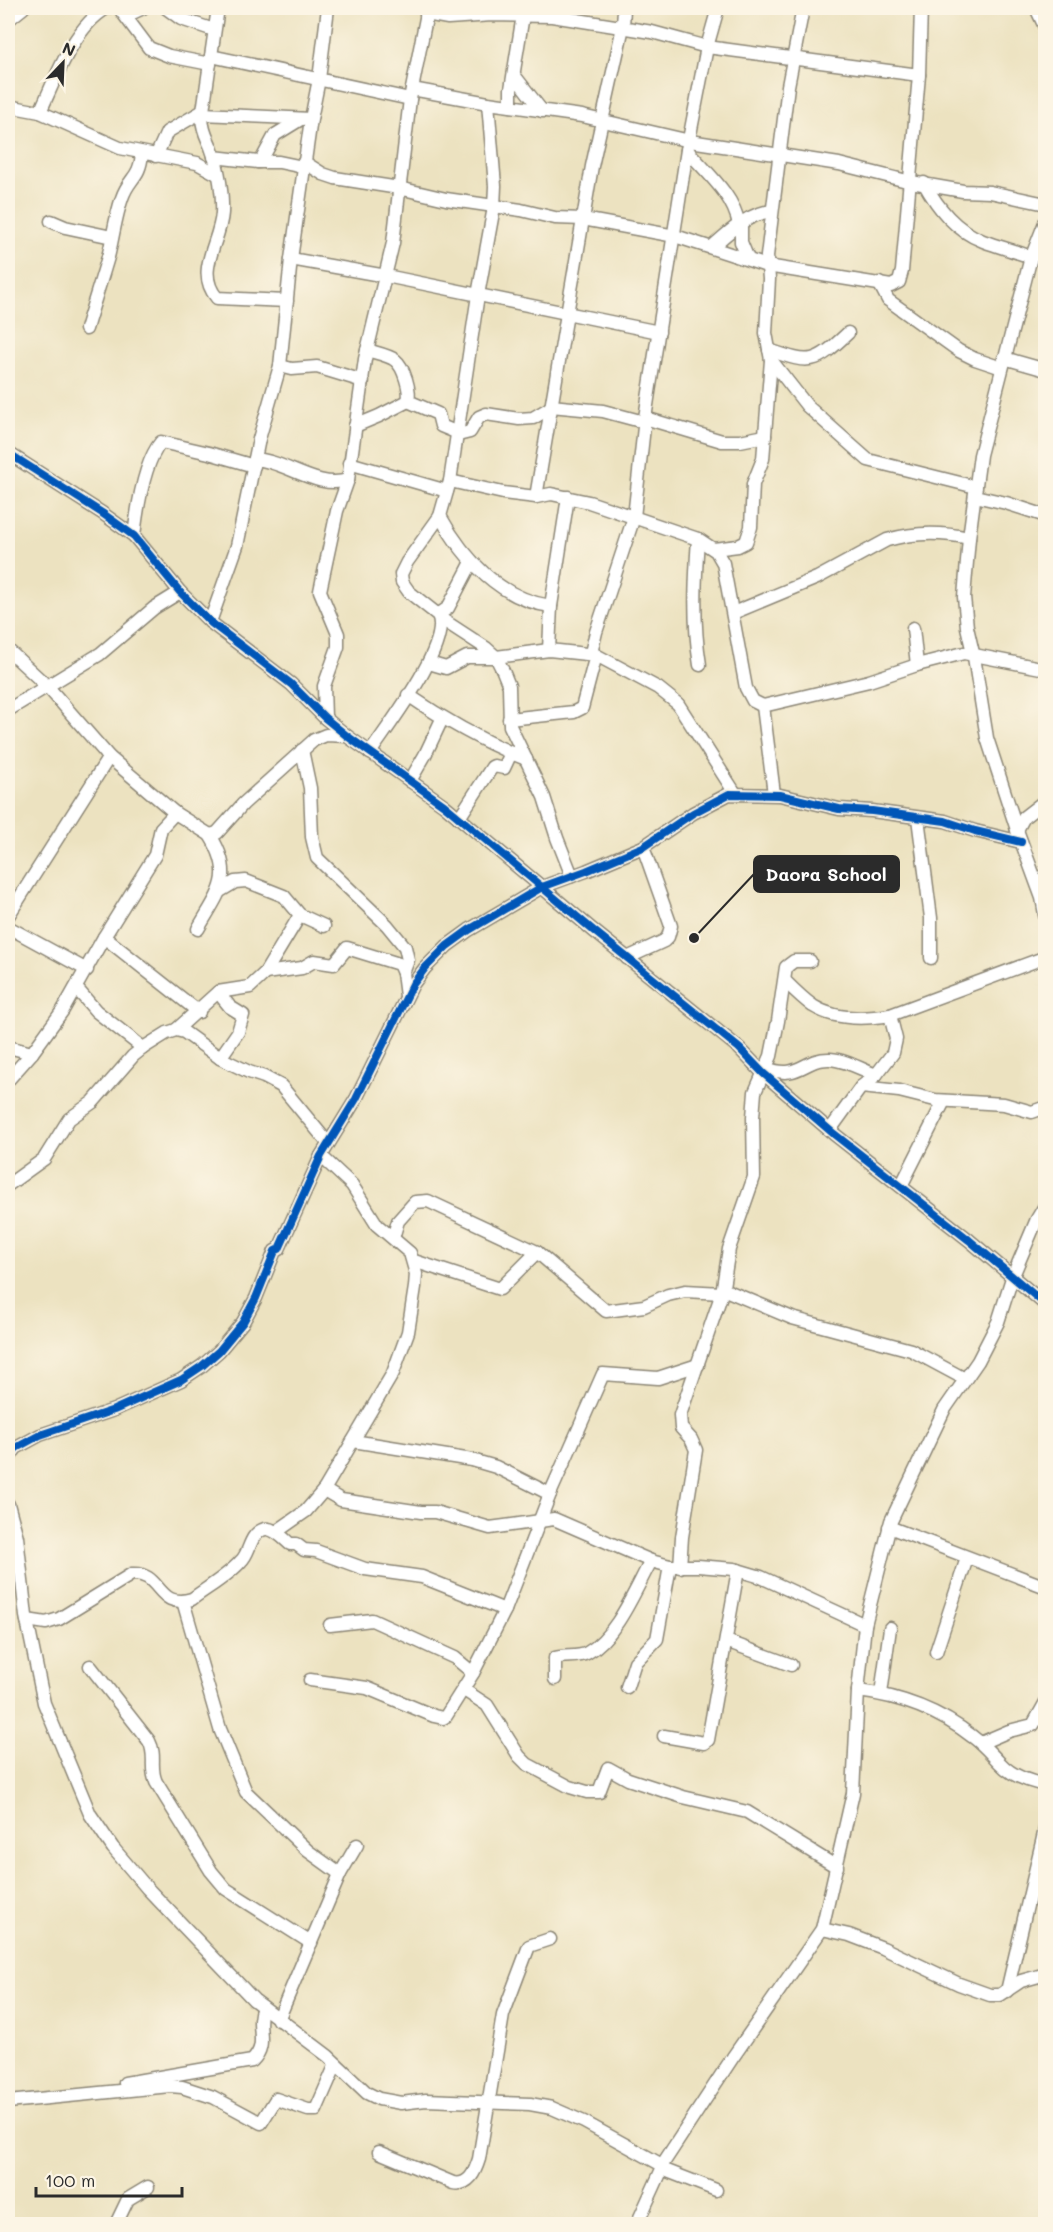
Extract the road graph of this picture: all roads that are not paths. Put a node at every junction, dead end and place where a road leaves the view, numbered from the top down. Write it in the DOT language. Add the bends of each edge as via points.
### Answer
graph roads {
  1 [pos="23,8"];
  2 [pos="107,8"];
  3 [pos="143,8"];
  4 [pos="166,8"];
  5 [pos="218,8"];
  6 [pos="328,8"];
  7 [pos="624,8"];
  8 [pos="718,8"];
  9 [pos="802,8"];
  10 [pos="921,8"];
  11 [pos="1036,9"];
  12 [pos="120,10"];
  13 [pos="427,11"];
  14 [pos="524,11"];
  15 [pos="8,20"];
  16 [pos="623,27"];
  17 [pos="1046,29"];
  18 [pos="214,30"];
  19 [pos="708,47"];
  20 [pos="793,57"];
  21 [pos="211,60"];
  22 [pos="514,75"];
  23 [pos="919,75"];
  24 [pos="319,79"];
  25 [pos="411,94"];
  26 [pos="488,103"];
  27 [pos="8,106"];
  28 [pos="511,106"];
  29 [pos="542,111"];
  30 [pos="39,112"];
  31 [pos="202,113"];
  32 [pos="306,119"];
  33 [pos="601,121"];
  34 [pos="688,146"];
  35 [pos="142,153"];
  36 [pos="779,153"];
  37 [pos="156,156"];
  38 [pos="214,157"];
  39 [pos="258,162"];
  40 [pos="304,164"];
  41 [pos="217,174"];
  42 [pos="917,182"];
  43 [pos="399,188"];
  44 [pos="1046,204"];
  45 [pos="495,207"];
  46 [pos="772,211"];
  47 [pos="583,219"];
  48 [pos="1046,220"];
  49 [pos="51,221"];
  50 [pos="740,224"];
  51 [pos="675,236"];
  52 [pos="112,237"];
  53 [pos="1041,247"];
  54 [pos="712,248"];
  55 [pos="1031,257"];
  56 [pos="291,259"];
  57 [pos="748,259"];
  58 [pos="767,266"];
  59 [pos="386,276"];
  60 [pos="879,283"];
  61 [pos="478,295"];
  62 [pos="287,301"];
  63 [pos="568,313"];
  64 [pos="86,329"];
  65 [pos="659,332"];
  66 [pos="848,333"];
  67 [pos="367,350"];
  68 [pos="770,355"];
  69 [pos="1003,363"];
  70 [pos="280,366"];
  71 [pos="1046,370"];
  72 [pos="363,381"];
  73 [pos="408,401"];
  74 [pos="551,407"];
  75 [pos="644,420"];
  76 [pos="355,426"];
  77 [pos="458,434"];
  78 [pos="765,436"];
  79 [pos="9,456"];
  80 [pos="254,462"];
  81 [pos="349,463"];
  82 [pos="348,480"];
  83 [pos="448,486"];
  84 [pos="975,492"];
  85 [pos="536,497"];
  86 [pos="568,497"];
  87 [pos="440,516"];
  88 [pos="1046,516"];
  89 [pos="634,517"];
  90 [pos="134,536"];
  91 [pos="969,538"];
  92 [pos="698,539"];
  93 [pos="714,549"];
  94 [pos="472,562"];
  95 [pos="180,592"];
  96 [pos="551,606"];
  97 [pos="733,613"];
  98 [pos="439,616"];
  99 [pos="210,622"];
  100 [pos="913,628"];
  101 [pos="8,650"];
  102 [pos="549,650"];
  103 [pos="593,654"];
  104 [pos="495,657"];
  105 [pos="974,657"];
  106 [pos="429,663"];
  107 [pos="700,665"];
  108 [pos="916,665"];
  109 [pos="1039,668"];
  110 [pos="1046,675"];
  111 [pos="47,686"];
  112 [pos="408,695"];
  113 [pos="763,706"];
  114 [pos="8,710"];
  115 [pos="325,718"];
  116 [pos="442,719"];
  117 [pos="509,719"];
  118 [pos="347,736"];
  119 [pos="302,750"];
  120 [pos="370,753"];
  121 [pos="511,753"];
  122 [pos="109,757"];
  123 [pos="526,759"];
  124 [pos="410,781"];
  125 [pos="735,793"];
  126 [pos="774,794"];
  127 [pos="1046,800"];
  128 [pos="175,813"];
  129 [pos="459,818"];
  130 [pos="918,818"];
  131 [pos="210,836"];
  132 [pos="1019,836"];
  133 [pos="643,847"];
  134 [pos="572,876"];
  135 [pos="542,887"];
  136 [pos="220,891"];
  137 [pos="300,915"];
  138 [pos="8,916"];
  139 [pos="1046,920"];
  140 [pos="324,926"];
  141 [pos="8,927"];
  142 [pos="198,929"];
  143 [pos="104,937"];
  144 [pos="1046,957"];
  145 [pos="627,958"];
  146 [pos="931,958"];
  147 [pos="810,961"];
  148 [pos="87,970"];
  149 [pos="265,973"];
  150 [pos="403,973"];
  151 [pos="785,981"];
  152 [pos="76,989"];
  153 [pos="218,992"];
  154 [pos="406,996"];
  155 [pos="199,1012"];
  156 [pos="890,1015"];
  157 [pos="176,1030"];
  158 [pos="8,1047"];
  159 [pos="143,1048"];
  160 [pos="32,1053"];
  161 [pos="220,1058"];
  162 [pos="765,1070"];
  163 [pos="876,1075"];
  164 [pos="8,1080"];
  165 [pos="861,1087"];
  166 [pos="944,1101"];
  167 [pos="1046,1107"];
  168 [pos="830,1131"];
  169 [pos="328,1143"];
  170 [pos="321,1156"];
  171 [pos="8,1185"];
  172 [pos="901,1186"];
  173 [pos="1046,1204"];
  174 [pos="393,1238"];
  175 [pos="537,1252"];
  176 [pos="414,1261"];
  177 [pos="1012,1278"];
  178 [pos="723,1291"];
  179 [pos="1046,1305"];
  180 [pos="698,1365"];
  181 [pos="965,1379"];
  182 [pos="353,1441"];
  183 [pos="8,1459"];
  184 [pos="324,1490"];
  185 [pos="550,1494"];
  186 [pos="8,1504"];
  187 [pos="540,1521"];
  188 [pos="889,1527"];
  189 [pos="276,1532"];
  190 [pos="968,1558"];
  191 [pos="651,1561"];
  192 [pos="675,1566"];
  193 [pos="738,1570"];
  194 [pos="1046,1587"];
  195 [pos="183,1601"];
  196 [pos="505,1610"];
  197 [pos="27,1620"];
  198 [pos="330,1625"];
  199 [pos="866,1625"];
  200 [pos="891,1628"];
  201 [pos="726,1641"];
  202 [pos="936,1652"];
  203 [pos="791,1665"];
  204 [pos="90,1666"];
  205 [pos="473,1673"];
  206 [pos="555,1679"];
  207 [pos="310,1680"];
  208 [pos="627,1687"];
  209 [pos="464,1690"];
  210 [pos="858,1691"];
  211 [pos="881,1694"];
  212 [pos="1046,1702"];
  213 [pos="664,1736"];
  214 [pos="981,1743"];
  215 [pos="1046,1785"];
  216 [pos="1046,1825"];
  217 [pos="357,1845"];
  218 [pos="837,1868"];
  219 [pos="340,1874"];
  220 [pos="822,1929"];
  221 [pos="550,1940"];
  222 [pos="311,1943"];
  223 [pos="1046,1974"];
  224 [pos="1007,1992"];
  225 [pos="263,2007"];
  226 [pos="278,2020"];
  227 [pos="336,2064"];
  228 [pos="8,2100"];
  229 [pos="488,2102"];
  230 [pos="379,2152"];
  231 [pos="662,2167"];
  232 [pos="148,2187"];
  233 [pos="716,2190"];
  234 [pos="116,2224"];
  235 [pos="637,2224"];
  1 -- 15 [label="street"];
  2 -- 30 [label="street" via="91,19 67,54"];
  3 -- 12 [label="street" via="129,15"];
  4 -- 18 [label="street" via="181,19"];
  5 -- 18 [label="street"];
  6 -- 24 [label="street"];
  7 -- 16 [label="street"];
  8 -- 19 [label="street"];
  9 -- 20 [label="street"];
  10 -- 23 [label="street"];
  11 -- 17 [label="street"];
  12 -- 21 [label="street" via="149,48 169,56"];
  13 -- 14 [label="street" via="448,18"];
  13 -- 25 [label="street"];
  14 -- 16 [label="street"];
  14 -- 22 [label="street"];
  16 -- 19 [label="street"];
  16 -- 33 [label="street"];
  18 -- 21 [label="street"];
  19 -- 20 [label="street"];
  19 -- 34 [label="street"];
  20 -- 23 [label="street"];
  20 -- 36 [label="street"];
  21 -- 24 [label="street"];
  21 -- 31 [label="street"];
  22 -- 28 [label="street"];
  22 -- 29 [label="street"];
  23 -- 42 [label="street"];
  24 -- 25 [label="street"];
  24 -- 32 [label="street"];
  25 -- 26 [label="street"];
  25 -- 43 [label="street"];
  26 -- 28 [label="street"];
  26 -- 45 [label="street"];
  27 -- 30 [label="street"];
  28 -- 29 [label="street"];
  29 -- 33 [label="street"];
  30 -- 35 [label="street" via="120,148"];
  31 -- 32 [label="street"];
  31 -- 37 [label="street" via="167,132"];
  31 -- 38 [label="street" via="203,134"];
  32 -- 39 [label="street" via="275,135"];
  32 -- 40 [label="street"];
  33 -- 34 [label="street"];
  33 -- 47 [label="street"];
  34 -- 36 [label="street"];
  34 -- 50 [label="street" via="723,190"];
  34 -- 51 [label="street"];
  35 -- 37 [label="street"];
  35 -- 52 [label="street" via="138,174 124,191"];
  36 -- 42 [label="street"];
  36 -- 46 [label="street"];
  37 -- 41 [label="street" via="197,163"];
  38 -- 39 [label="street"];
  38 -- 41 [label="street"];
  39 -- 40 [label="street"];
  40 -- 43 [label="street" via="330,177"];
  40 -- 56 [label="street"];
  41 -- 62 [label="street" via="222,212 207,271 215,296"];
  42 -- 44 [label="street"];
  42 -- 55 [label="street" via="963,230 983,242"];
  42 -- 60 [label="street" via="899,282 891,286"];
  43 -- 45 [label="street"];
  43 -- 59 [label="street"];
  45 -- 47 [label="street"];
  45 -- 61 [label="street"];
  46 -- 50 [label="street" via="753,214"];
  46 -- 58 [label="street"];
  47 -- 51 [label="street"];
  47 -- 63 [label="street"];
  48 -- 53 [label="street"];
  49 -- 52 [label="street"];
  50 -- 54 [label="street"];
  50 -- 57 [label="street" via="741,242"];
  51 -- 54 [label="street"];
  51 -- 65 [label="street"];
  52 -- 64 [label="street"];
  53 -- 55 [label="street"];
  54 -- 57 [label="street"];
  55 -- 69 [label="street"];
  56 -- 59 [label="street"];
  56 -- 62 [label="street"];
  57 -- 58 [label="street"];
  58 -- 60 [label="street"];
  58 -- 68 [label="street" via="766,333"];
  59 -- 61 [label="street"];
  59 -- 67 [label="street"];
  60 -- 69 [label="street" via="888,300 958,351 975,359"];
  61 -- 63 [label="street"];
  61 -- 77 [label="street"];
  62 -- 70 [label="street"];
  63 -- 65 [label="street"];
  63 -- 74 [label="street"];
  65 -- 75 [label="street"];
  66 -- 68 [label="street" via="816,359"];
  67 -- 72 [label="street"];
  67 -- 73 [label="street" via="395,360 403,373"];
  68 -- 78 [label="street"];
  68 -- 84 [label="street" via="807,406 868,460"];
  69 -- 71 [label="street"];
  69 -- 84 [label="street"];
  70 -- 72 [label="street" via="317,367"];
  70 -- 80 [label="street"];
  72 -- 76 [label="street"];
  73 -- 76 [label="street"];
  73 -- 77 [label="street" via="438,414 441,426"];
  74 -- 75 [label="street" via="603,411"];
  74 -- 77 [label="street" via="533,418 486,414 479,417 470,432"];
  74 -- 85 [label="street"];
  75 -- 78 [label="street" via="722,441"];
  75 -- 89 [label="street"];
  76 -- 81 [label="street"];
  77 -- 83 [label="street"];
  78 -- 93 [label="street" via="763,459 753,484 748,538 738,546"];
  79 -- 90 [label="street"];
  80 -- 82 [label="street" via="271,462 331,483"];
  80 -- 90 [label="street" via="161,442 139,501"];
  80 -- 99 [label="street" via="237,546"];
  81 -- 82 [label="street"];
  81 -- 83 [label="street"];
  82 -- 115 [label="street" via="337,511 320,591 338,634 338,647 324,686"];
  83 -- 85 [label="street"];
  83 -- 87 [label="street"];
  84 -- 88 [label="street"];
  84 -- 91 [label="street"];
  85 -- 86 [label="street"];
  86 -- 89 [label="street"];
  86 -- 96 [label="street"];
  87 -- 94 [label="street"];
  87 -- 98 [label="street" via="401,574 409,592"];
  89 -- 92 [label="street"];
  89 -- 103 [label="street" via="596,632"];
  90 -- 95 [label="street"];
  91 -- 97 [label="street" via="935,533 900,536 817,578"];
  91 -- 105 [label="street" via="964,597"];
  92 -- 93 [label="street"];
  92 -- 107 [label="street" via="694,619"];
  93 -- 97 [label="street" via="723,563"];
  94 -- 96 [label="street" via="516,597"];
  94 -- 98 [label="street" via="448,608"];
  95 -- 99 [label="street"];
  95 -- 111 [label="street" via="154,608 100,654"];
  96 -- 102 [label="street"];
  97 -- 113 [label="street" via="746,688 753,701"];
  98 -- 104 [label="street"];
  98 -- 106 [label="street" via="440,630"];
  99 -- 115 [label="street" via="291,684"];
  100 -- 108 [label="street"];
  101 -- 111 [label="street"];
  102 -- 103 [label="street"];
  102 -- 104 [label="street"];
  103 -- 117 [label="street" via="582,708"];
  103 -- 125 [label="street" via="658,688 678,704"];
  104 -- 106 [label="street" via="463,658 446,668"];
  104 -- 117 [label="street" via="509,686"];
  105 -- 108 [label="street" via="964,653"];
  105 -- 109 [label="street"];
  105 -- 132 [label="street" via="987,738"];
  106 -- 112 [label="street"];
  108 -- 113 [label="street" via="869,681"];
  109 -- 110 [label="street"];
  111 -- 114 [label="street"];
  111 -- 122 [label="street"];
  112 -- 116 [label="street"];
  112 -- 120 [label="street"];
  113 -- 126 [label="street"];
  115 -- 118 [label="street"];
  116 -- 121 [label="street"];
  116 -- 124 [label="street"];
  117 -- 123 [label="street"];
  118 -- 119 [label="street" via="321,736"];
  118 -- 120 [label="street"];
  119 -- 131 [label="street"];
  119 -- 150 [label="street" via="310,788 316,858 405,946 408,960"];
  120 -- 124 [label="street"];
  121 -- 123 [label="street"];
  121 -- 129 [label="street" via="504,768 492,767"];
  122 -- 128 [label="street"];
  122 -- 138 [label="street"];
  123 -- 134 [label="street"];
  124 -- 129 [label="street"];
  125 -- 126 [label="street"];
  125 -- 133 [label="street" via="693,813"];
  126 -- 130 [label="street" via="839,808"];
  127 -- 132 [label="street" via="1024,817"];
  128 -- 131 [label="street"];
  128 -- 143 [label="street" via="161,828 154,855"];
  129 -- 135 [label="street"];
  130 -- 132 [label="street"];
  130 -- 146 [label="street" via="931,918"];
  131 -- 136 [label="street" via="225,876"];
  132 -- 139 [label="street"];
  133 -- 134 [label="street"];
  133 -- 145 [label="street" via="671,926 664,941"];
  134 -- 135 [label="street"];
  135 -- 145 [label="street"];
  135 -- 154 [label="street" via="447,946 425,968"];
  136 -- 137 [label="street" via="235,882 246,881 284,897"];
  136 -- 142 [label="street"];
  137 -- 140 [label="street"];
  137 -- 149 [label="street"];
  141 -- 148 [label="street"];
  143 -- 148 [label="street"];
  143 -- 155 [label="street"];
  144 -- 156 [label="street"];
  145 -- 162 [label="street"];
  147 -- 151 [label="street" via="788,964"];
  148 -- 152 [label="street"];
  149 -- 150 [label="street" via="302,968 314,961 334,964 347,948 399,964"];
  149 -- 153 [label="street" via="250,987"];
  150 -- 154 [label="street"];
  151 -- 156 [label="street" via="823,1011 869,1018"];
  151 -- 162 [label="street"];
  152 -- 159 [label="street" via="96,1011"];
  152 -- 160 [label="street"];
  153 -- 155 [label="street"];
  153 -- 161 [label="street" via="243,1015 238,1032"];
  154 -- 169 [label="street" via="356,1099"];
  155 -- 157 [label="street"];
  156 -- 163 [label="street" via="895,1048"];
  157 -- 159 [label="street"];
  157 -- 161 [label="street"];
  158 -- 160 [label="street"];
  159 -- 171 [label="street" via="93,1102 69,1119 44,1159"];
  160 -- 164 [label="street"];
  161 -- 169 [label="street" via="281,1086"];
  162 -- 163 [label="street" via="786,1073 830,1059"];
  162 -- 168 [label="street"];
  162 -- 178 [label="street" via="755,1092 753,1110 754,1177 729,1249"];
  163 -- 165 [label="street"];
  165 -- 166 [label="street"];
  165 -- 168 [label="street"];
  166 -- 167 [label="street" via="1004,1104 1032,1112"];
  166 -- 172 [label="street"];
  168 -- 172 [label="street"];
  169 -- 170 [label="street"];
  170 -- 174 [label="street" via="352,1185 377,1225"];
  170 -- 183 [label="street" via="248,1315 219,1351 182,1380 114,1410 40,1435 16,1448"];
  172 -- 177 [label="street"];
  173 -- 177 [label="street"];
  174 -- 175 [label="street" via="398,1221 415,1202 428,1201"];
  174 -- 176 [label="street"];
  175 -- 176 [label="street" via="500,1289"];
  175 -- 178 [label="street" via="606,1311 644,1306 685,1291"];
  176 -- 182 [label="street" via="415,1287 404,1346 393,1373"];
  177 -- 179 [label="street"];
  177 -- 181 [label="street" via="998,1322"];
  178 -- 180 [label="street"];
  178 -- 181 [label="street" via="792,1318 911,1350"];
  180 -- 185 [label="street" via="658,1378 603,1374"];
  180 -- 192 [label="street" via="680,1421 696,1450"];
  181 -- 188 [label="street" via="944,1410"];
  182 -- 184 [label="street"];
  182 -- 185 [label="street" via="472,1460 496,1467"];
  184 -- 187 [label="street" via="341,1500 435,1512 490,1528"];
  184 -- 189 [label="street" via="306,1511"];
  185 -- 187 [label="street"];
  186 -- 197 [label="street" via="17,1537"];
  187 -- 191 [label="street" via="560,1520"];
  187 -- 196 [label="street"];
  188 -- 190 [label="street"];
  188 -- 199 [label="street"];
  189 -- 195 [label="street" via="262,1530 253,1538 241,1562 192,1599"];
  189 -- 196 [label="street" via="304,1550 365,1569 422,1577"];
  190 -- 194 [label="street"];
  190 -- 202 [label="street"];
  191 -- 192 [label="street"];
  191 -- 206 [label="street" via="603,1641 587,1653 555,1658"];
  192 -- 193 [label="street"];
  192 -- 208 [label="street" via="657,1640 635,1662"];
  193 -- 199 [label="street"];
  193 -- 201 [label="street"];
  195 -- 197 [label="street" via="166,1598 149,1577 132,1574 59,1619 46,1623"];
  195 -- 219 [label="street" via="220,1730 246,1792 308,1851"];
  196 -- 205 [label="street"];
  197 -- 225 [label="street" via="44,1703 97,1826 147,1888"];
  198 -- 205 [label="street" via="372,1620 455,1658"];
  199 -- 210 [label="street"];
  200 -- 211 [label="street"];
  201 -- 203 [label="street"];
  201 -- 213 [label="street" via="707,1742"];
  204 -- 222 [label="street" via="149,1741 156,1782 211,1871 226,1889"];
  205 -- 209 [label="street"];
  207 -- 209 [label="street" via="367,1689 443,1718"];
  209 -- 218 [label="street" via="487,1705 522,1760 570,1787 599,1792 608,1768 628,1779 683,1797 747,1812"];
  210 -- 211 [label="street"];
  210 -- 218 [label="street" via="853,1793"];
  211 -- 214 [label="street" via="943,1716"];
  212 -- 214 [label="street" via="1033,1725"];
  214 -- 215 [label="street" via="1010,1772"];
  216 -- 224 [label="street"];
  217 -- 219 [label="street"];
  218 -- 220 [label="street"];
  219 -- 222 [label="street"];
  220 -- 224 [label="street" via="884,1948 978,1992"];
  220 -- 231 [label="street"];
  221 -- 229 [label="street" via="529,1946 505,2004"];
  222 -- 226 [label="street"];
  223 -- 224 [label="street" via="1021,1981"];
  225 -- 226 [label="street"];
  225 -- 228 [label="street" via="259,2024 261,2049 252,2061"];
  226 -- 227 [label="street"];
  227 -- 228 [label="street" via="316,2110 276,2098 261,2123 213,2097 182,2087"];
  227 -- 229 [label="street" via="379,2099 400,2103"];
  229 -- 230 [label="street" via="476,2168 464,2183 446,2181"];
  229 -- 231 [label="street" via="552,2108"];
  231 -- 233 [label="street"];
  231 -- 235 [label="street"];
  232 -- 234 [label="street" via="128,2199"];
}
